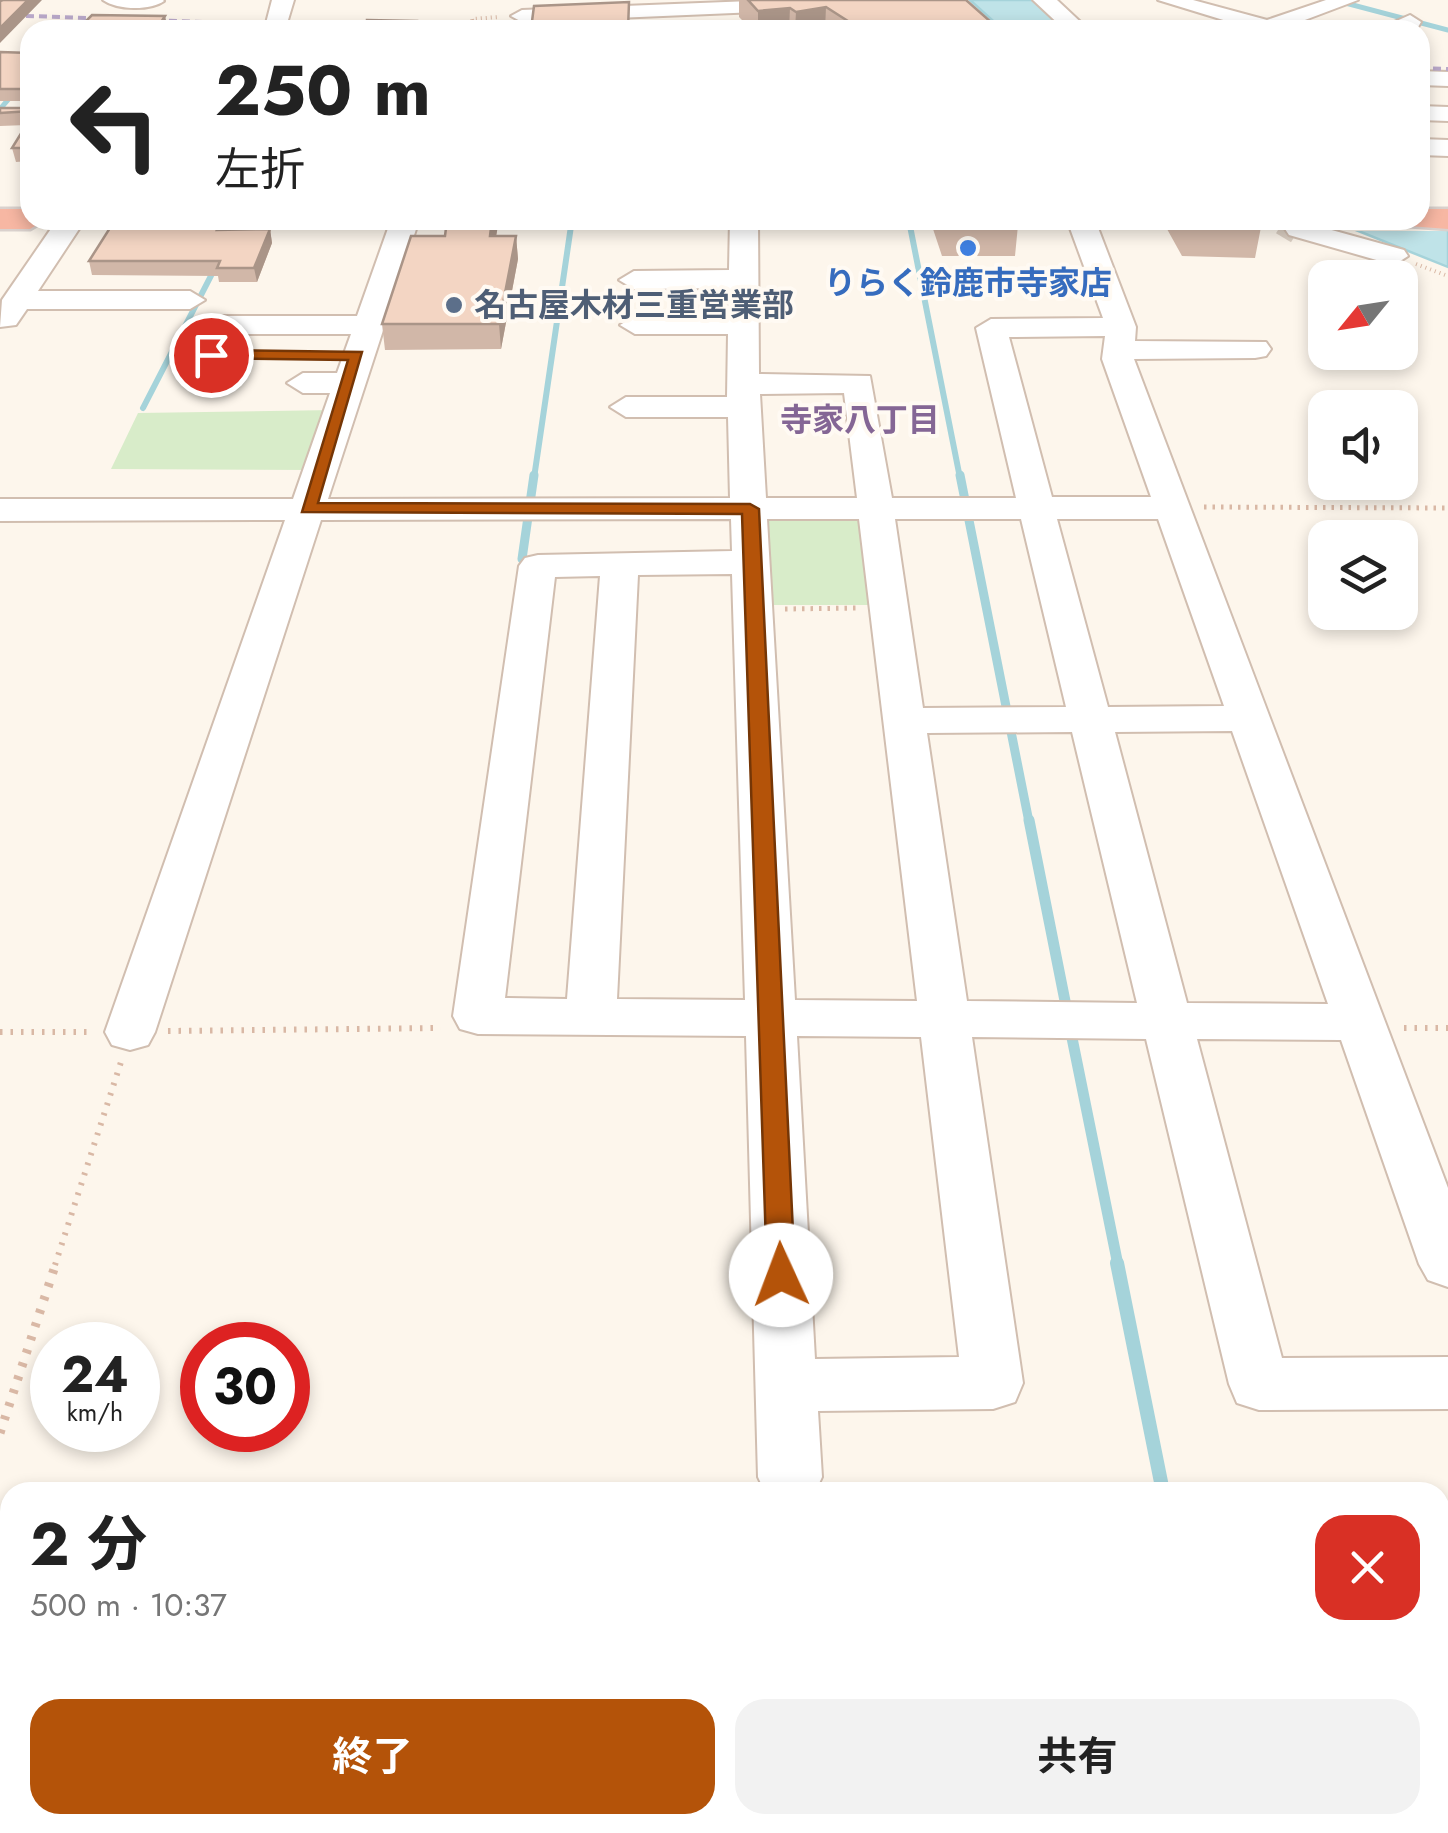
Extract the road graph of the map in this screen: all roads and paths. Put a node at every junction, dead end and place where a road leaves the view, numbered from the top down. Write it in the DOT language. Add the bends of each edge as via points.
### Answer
graph roads {
  1 [pos="114,0"];
  2 [pos="152,0"];
  3 [pos="643,0"];
  4 [pos="650,0"];
  5 [pos="1044,0"];
  6 [pos="1170,0"];
  7 [pos="1344,1"];
  8 [pos="788,3"];
  9 [pos="606,5"];
  10 [pos="1212,6"];
  11 [pos="754,11"];
  12 [pos="522,16"];
  13 [pos="1067,20"];
  14 [pos="1188,20"];
  15 [pos="1252,20"];
  16 [pos="1295,20"];
  17 [pos="1433,148"];
  18 [pos="1448,169"];
  19 [pos="63,230"];
  20 [pos="402,230"];
  21 [pos="744,230"];
  22 [pos="1083,230"];
  23 [pos="1303,230"];
  24 [pos="1394,256"];
  25 [pos="743,279"];
  26 [pos="634,280"];
  27 [pos="17,284"];
  28 [pos="190,300"];
  29 [pos="634,324"];
  30 [pos="224,325"];
  31 [pos="370,325"];
  32 [pos="743,325"];
  33 [pos="0,326"];
  34 [pos="1121,338"];
  35 [pos="211,355"];
  36 [pos="353,369"];
  37 [pos="1269,379"];
  38 [pos="303,384"];
  39 [pos="746,395"];
  40 [pos="626,407"];
  41 [pos="308,508"];
  42 [pos="877,508"];
  43 [pos="1037,508"];
  44 [pos="1173,508"];
  45 [pos="1448,508"];
  46 [pos="750,509"];
  47 [pos="0,510"];
  48 [pos="752,562"];
  49 [pos="620,563"];
  50 [pos="890,608"];
  51 [pos="754,609"];
  52 [pos="1247,718"];
  53 [pos="1091,719"];
  54 [pos="905,721"];
  55 [pos="478,1016"];
  56 [pos="591,1017"];
  57 [pos="771,1018"];
  58 [pos="944,1018"];
  59 [pos="1166,1019"];
  60 [pos="1358,1022"];
  61 [pos="0,1032"];
  62 [pos="130,1032"];
  63 [pos="1448,1264"];
  64 [pos="1448,1382"];
  65 [pos="785,1386"];
  66 [pos="0,1433"];
  67 [pos="790,1477"];
  1 -- 2 [label="street"];
  3 -- 4 [label="street"];
  3 -- 9 [label="street"];
  5 -- 13 [label="street"];
  6 -- 10 [label="street"];
  7 -- 16 [label="street"];
  8 -- 11 [label="street"];
  9 -- 11 [label="street"];
  9 -- 12 [label="street"];
  10 -- 14 [label="street"];
  10 -- 15 [label="street"];
  17 -- 18 [label="street"];
  19 -- 27 [label="street"];
  20 -- 31 [label="street"];
  21 -- 25 [label="street"];
  22 -- 34 [label="street"];
  23 -- 24 [label="street"];
  25 -- 26 [label="street"];
  25 -- 32 [label="street"];
  27 -- 28 [label="street"];
  27 -- 33 [label="street"];
  29 -- 32 [label="street"];
  30 -- 31 [label="street"];
  31 -- 36 [label="street"];
  32 -- 39 [label="street"];
  34 -- 37 [label="street" via="1250,338"];
  34 -- 43 [label="street" via="991,328"];
  34 -- 44 [label="street" via="1118,358"];
  35 -- 36 [label="street"];
  36 -- 38 [label="street"];
  36 -- 41 [label="street"];
  39 -- 40 [label="street"];
  39 -- 42 [label="street" via="859,382"];
  39 -- 46 [label="street"];
  41 -- 46 [label="street"];
  41 -- 47 [label="street"];
  41 -- 62 [label="street"];
  42 -- 43 [label="street"];
  42 -- 46 [label="street"];
  42 -- 50 [label="street"];
  43 -- 44 [label="street"];
  43 -- 53 [label="street"];
  44 -- 45 [label="path"];
  44 -- 52 [label="street"];
  46 -- 48 [label="street"];
  48 -- 49 [label="street"];
  48 -- 51 [label="street"];
  49 -- 55 [label="street" via="538,566"];
  49 -- 56 [label="street"];
  50 -- 51 [label="path"];
  50 -- 54 [label="street"];
  51 -- 57 [label="street"];
  52 -- 53 [label="street"];
  52 -- 60 [label="street"];
  53 -- 54 [label="street"];
  53 -- 59 [label="street"];
  54 -- 58 [label="street"];
  55 -- 56 [label="street"];
  55 -- 62 [label="path" via="464,1027"];
  56 -- 57 [label="street"];
  57 -- 58 [label="street"];
  57 -- 65 [label="street"];
  58 -- 59 [label="street"];
  58 -- 65 [label="street" via="993,1384"];
  59 -- 60 [label="street"];
  59 -- 64 [label="street" via="1259,1384"];
  60 -- 63 [label="street"];
  61 -- 62 [label="path"];
  62 -- 66 [label="path"];
  65 -- 67 [label="street"];
}
